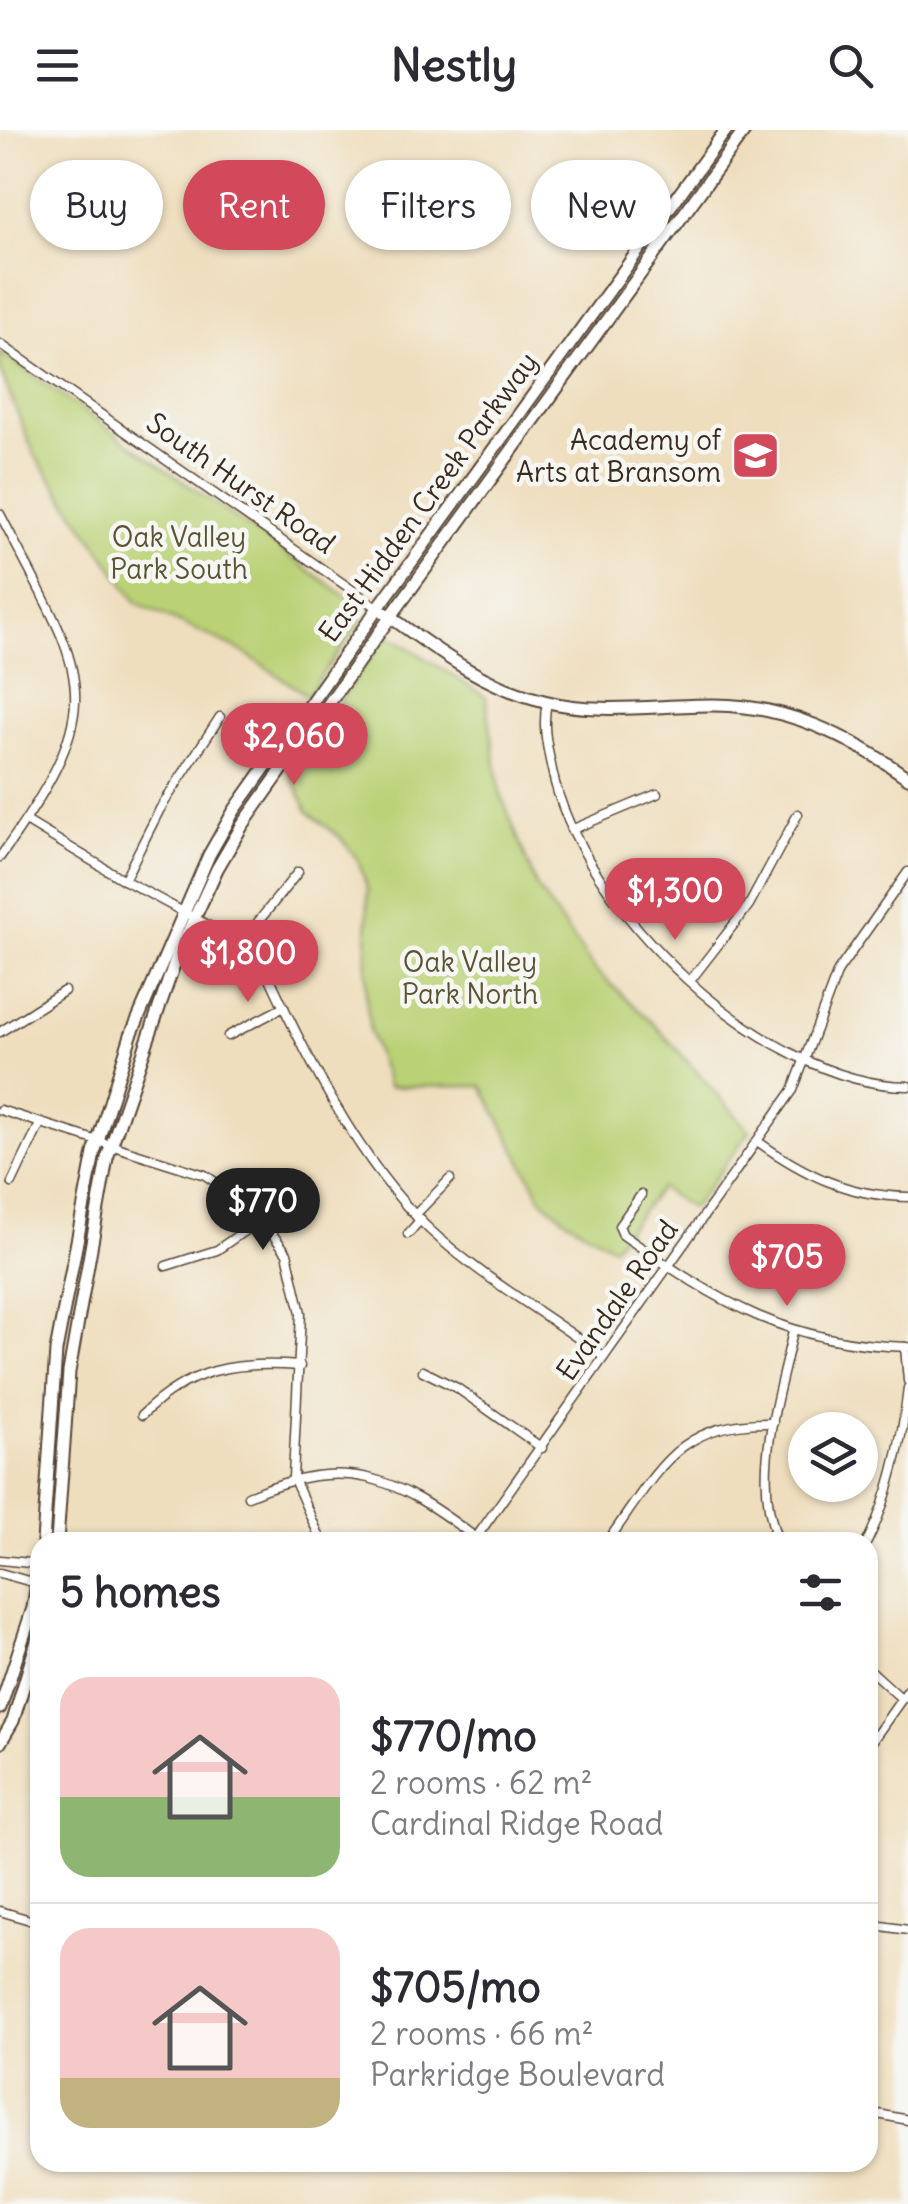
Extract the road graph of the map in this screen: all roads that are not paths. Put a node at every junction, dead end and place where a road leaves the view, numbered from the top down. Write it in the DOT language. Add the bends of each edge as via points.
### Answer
graph roads {
  1 [pos="726,130"];
  2 [pos="748,130"];
  3 [pos="0,344"];
  4 [pos="0,514"];
  5 [pos="12,536"];
  6 [pos="0,541"];
  7 [pos="378,608"];
  8 [pos="390,616"];
  9 [pos="548,702"];
  10 [pos="220,717"];
  11 [pos="908,778"];
  12 [pos="657,794"];
  13 [pos="798,814"];
  14 [pos="26,821"];
  15 [pos="571,830"];
  16 [pos="0,857"];
  17 [pos="298,872"];
  18 [pos="908,872"];
  19 [pos="124,880"];
  20 [pos="189,914"];
  21 [pos="242,942"];
  22 [pos="690,981"];
  23 [pos="64,992"];
  24 [pos="284,1007"];
  25 [pos="0,1032"];
  26 [pos="228,1036"];
  27 [pos="806,1058"];
  28 [pos="908,1086"];
  29 [pos="0,1110"];
  30 [pos="38,1126"];
  31 [pos="757,1141"];
  32 [pos="105,1142"];
  33 [pos="450,1179"];
  34 [pos="12,1183"];
  35 [pos="641,1195"];
  36 [pos="908,1197"];
  37 [pos="418,1217"];
  38 [pos="260,1220"];
  39 [pos="408,1234"];
  40 [pos="166,1266"];
  41 [pos="668,1267"];
  42 [pos="793,1332"];
  43 [pos="907,1347"];
  44 [pos="604,1357"];
  45 [pos="300,1366"];
  46 [pos="423,1371"];
  47 [pos="908,1384"];
  48 [pos="142,1415"];
  49 [pos="773,1423"];
  50 [pos="542,1448"];
  51 [pos="293,1476"];
  52 [pos="248,1496"];
  53 [pos="44,1532"];
  54 [pos="59,1532"];
  55 [pos="318,1532"];
  56 [pos="464,1532"];
  57 [pos="480,1532"];
  58 [pos="614,1532"];
  59 [pos="775,1532"];
  60 [pos="872,1532"];
  61 [pos="0,1560"];
  62 [pos="30,1563"];
  63 [pos="0,1572"];
  64 [pos="30,1581"];
  65 [pos="30,1609"];
  66 [pos="30,1664"];
  67 [pos="878,1675"];
  68 [pos="905,1694"];
  69 [pos="0,1708"];
  70 [pos="878,1733"];
  71 [pos="0,1743"];
  72 [pos="0,1911"];
  73 [pos="30,1919"];
  74 [pos="878,1926"];
  75 [pos="908,1930"];
  76 [pos="878,2114"];
  77 [pos="908,2120"];
  1 -- 7 [label="main road, East Hidden Creek Parkway"];
  2 -- 8 [label="main road, East Hidden Creek Parkway"];
  3 -- 7 [label="street, South Hurst Road"];
  4 -- 5 [label="street"];
  5 -- 6 [label="street"];
  5 -- 14 [label="street" via="71,652 78,686 76,722"];
  7 -- 8 [label="main road, South Hurst Road"];
  7 -- 20 [label="main road, East Hidden Creek Parkway" via="234,810"];
  8 -- 9 [label="main road, South Hurst Road" via="475,676"];
  8 -- 20 [label="main road, East Hidden Creek Parkway" via="242,826"];
  9 -- 11 [label="main road, South Hurst Road" via="757,709 831,730"];
  9 -- 15 [label="street" via="544,729"];
  10 -- 19 [label="street"];
  12 -- 15 [label="street"];
  13 -- 22 [label="street" via="749,905"];
  14 -- 16 [label="street"];
  14 -- 19 [label="street"];
  15 -- 22 [label="street" via="624,916"];
  17 -- 21 [label="street"];
  18 -- 27 [label="street, Evandale Road" via="838,971"];
  19 -- 20 [label="street"];
  20 -- 21 [label="street"];
  20 -- 32 [label="main road, East Hidden Creek Parkway" via="131,1035"];
  21 -- 24 [label="street" via="264,964"];
  22 -- 27 [label="street" via="751,1028"];
  23 -- 25 [label="street"];
  24 -- 26 [label="street"];
  24 -- 37 [label="street" via="345,1119"];
  27 -- 28 [label="street" via="852,1076"];
  27 -- 31 [label="street, Evandale Road" via="793,1090"];
  29 -- 30 [label="street"];
  30 -- 32 [label="street"];
  30 -- 34 [label="street"];
  31 -- 36 [label="street" via="800,1172 848,1191"];
  31 -- 41 [label="street, Evandale Road"];
  32 -- 38 [label="street" via="206,1175"];
  32 -- 53 [label="main road, East Hidden Creek Parkway" via="76,1224 56,1352"];
  32 -- 54 [label="main road, East Hidden Creek Parkway" via="69,1372"];
  33 -- 37 [label="street"];
  35 -- 41 [label="street" via="619,1226"];
  37 -- 39 [label="street"];
  37 -- 44 [label="street"];
  38 -- 40 [label="street" via="218,1250"];
  38 -- 45 [label="street" via="287,1253 293,1272 302,1314"];
  41 -- 42 [label="street"];
  41 -- 44 [label="street, Evandale Road"];
  42 -- 43 [label="street"];
  42 -- 49 [label="street"];
  43 -- 47 [label="street"];
  44 -- 50 [label="street, Evandale Road"];
  45 -- 48 [label="street" via="247,1362 209,1372 172,1389"];
  45 -- 51 [label="street"];
  46 -- 50 [label="street"];
  47 -- 60 [label="street" via="886,1502"];
  49 -- 58 [label="street" via="715,1426 693,1437"];
  49 -- 59 [label="street" via="767,1475"];
  50 -- 57 [label="street, Evandale Road"];
  51 -- 52 [label="street"];
  51 -- 55 [label="street"];
  51 -- 56 [label="street" via="386,1482 428,1502"];
  61 -- 62 [label="street"];
  63 -- 64 [label="street"];
  65 -- 69 [label="main road"];
  66 -- 71 [label="main road"];
  67 -- 68 [label="street"];
  68 -- 70 [label="street"];
  72 -- 73 [label="street"];
  74 -- 75 [label="street"];
  76 -- 77 [label="street"];
}
